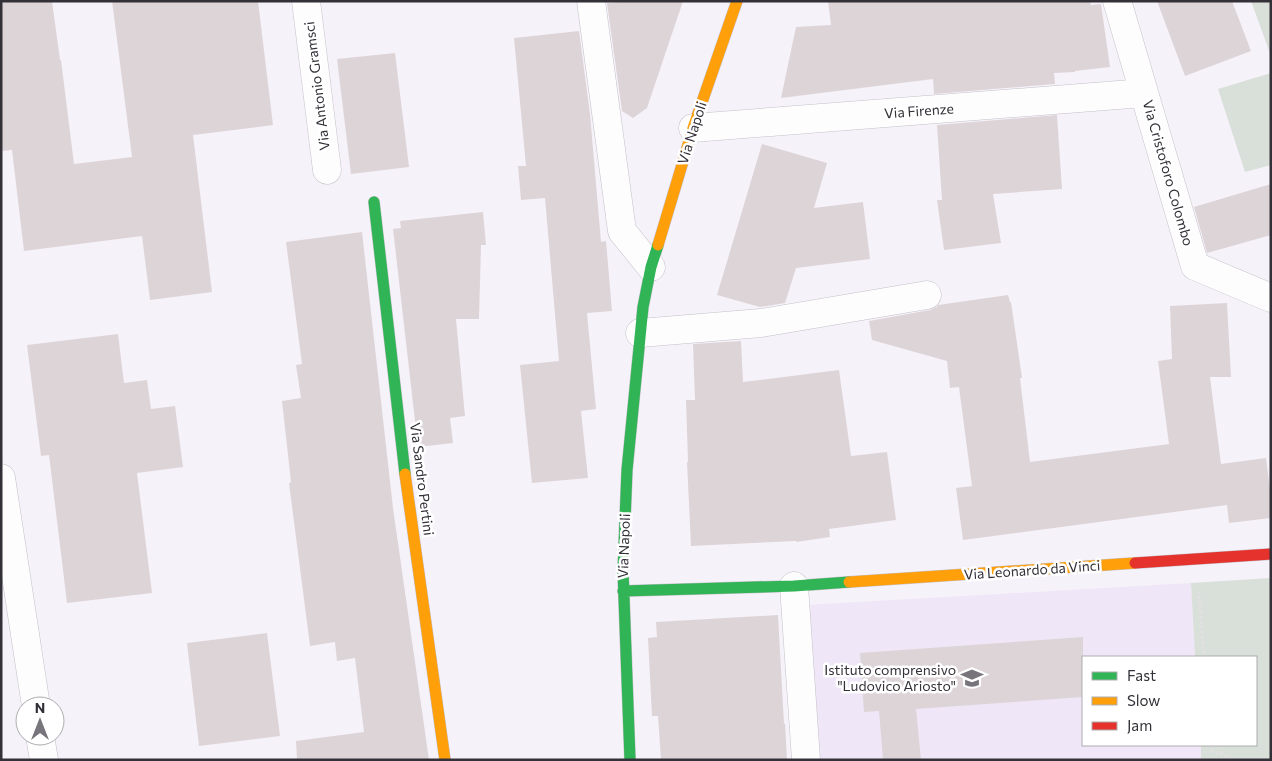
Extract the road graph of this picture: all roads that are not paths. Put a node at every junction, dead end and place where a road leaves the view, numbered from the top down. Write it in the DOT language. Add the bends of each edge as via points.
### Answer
graph roads {
  1 [pos="306,1"];
  2 [pos="591,1"];
  3 [pos="737,1"];
  4 [pos="1117,1"];
  5 [pos="1144,93"];
  6 [pos="693,128"];
  7 [pos="327,170"];
  8 [pos="374,202"];
  9 [pos="651,267"];
  10 [pos="927,295"];
  11 [pos="1271,298"];
  12 [pos="640,333"];
  13 [pos="1,478"];
  14 [pos="1271,554"];
  15 [pos="794,586"];
  16 [pos="623,591"];
  17 [pos="34,696"];
  18 [pos="42,746"];
  19 [pos="44,760"];
  20 [pos="445,760"];
  21 [pos="630,760"];
  22 [pos="806,760"];
  1 -- 7 [label="street, Via Antonio Gramsci"];
  2 -- 9 [label="street" via="622,231"];
  3 -- 6 [label="street, Via Napoli"];
  4 -- 5 [label="street, Via Cristoforo Colombo"];
  5 -- 6 [label="street, Via Firenze"];
  5 -- 11 [label="street, Via Cristoforo Colombo" via="1195,266"];
  6 -- 9 [label="street, Via Napoli"];
  8 -- 20 [label="street, Via Sandro Pertini" via="409,506"];
  9 -- 12 [label="street, Via Napoli"];
  10 -- 12 [label="street" via="761,323"];
  12 -- 16 [label="street, Via Napoli" via="627,470"];
  13 -- 17 [label="street"];
  14 -- 15 [label="street, Via Leonardo da Vinci"];
  15 -- 16 [label="street, Via Leonardo da Vinci"];
  15 -- 22 [label="street"];
  16 -- 21 [label="street, Via Napoli"];
  18 -- 19 [label="street"];
}
